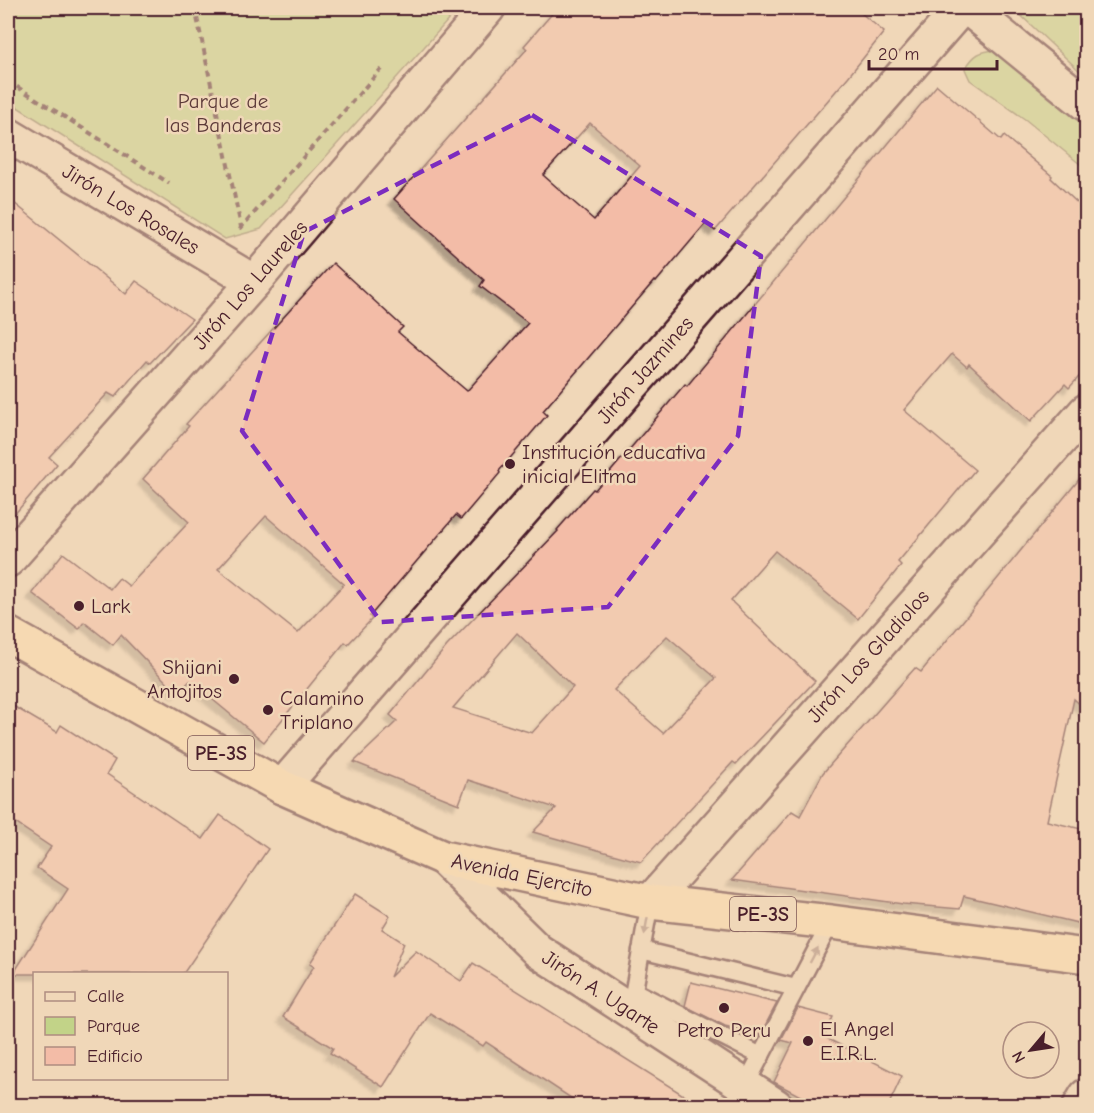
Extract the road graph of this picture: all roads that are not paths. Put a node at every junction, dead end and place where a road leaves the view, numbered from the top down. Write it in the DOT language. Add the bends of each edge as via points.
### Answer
graph roads {
  1 [pos="488,8"];
  2 [pos="961,8"];
  3 [pos="968,8"];
  4 [pos="1086,104"];
  5 [pos="8,135"];
  6 [pos="254,282"];
  7 [pos="1086,411"];
  8 [pos="8,560"];
  9 [pos="8,634"];
  10 [pos="282,787"];
  11 [pos="442,858"];
  12 [pos="650,902"];
  13 [pos="831,922"];
  14 [pos="641,950"];
  15 [pos="1086,956"];
  16 [pos="796,988"];
  17 [pos="632,1001"];
  18 [pos="761,1056"];
  19 [pos="745,1086"];
  20 [pos="1086,1096"];
  21 [pos="776,1106"];
  22 [pos="1080,1106"];
  1 -- 6 [label="street, Jirón Los Laureles"];
  2 -- 10 [label="street, Jirón Jazmines"];
  3 -- 4 [label="street"];
  5 -- 6 [label="street, Jirón Los Rosales"];
  6 -- 8 [label="street, Jirón Los Laureles"];
  7 -- 12 [label="street, Jirón Los Gladiolos"];
  9 -- 10 [label="highway, Avenida Ejercito / PE-3S"];
  10 -- 11 [label="highway, Avenida Ejercito / PE-3S"];
  11 -- 12 [label="highway, Avenida Ejercito / PE-3S"];
  11 -- 17 [label="street, Jirón A. Ugarte" via="538,951"];
  12 -- 13 [label="highway, Avenida Ejercito / PE-3S"];
  12 -- 14 [label="lane, one-way"];
  13 -- 15 [label="highway, Avenida Ejercito / PE-3S"];
  16 -- 13 [label="lane, one-way"];
  14 -- 16 [label="lane"];
  14 -- 17 [label="lane"];
  16 -- 18 [label="lane"];
  17 -- 18 [label="lane"];
  17 -- 19 [label="street, Jirón A. Ugarte"];
  18 -- 19 [label="lane"];
  19 -- 21 [label="street, Jirón A. Ugarte"];
  20 -- 22 [label="street"];
}
